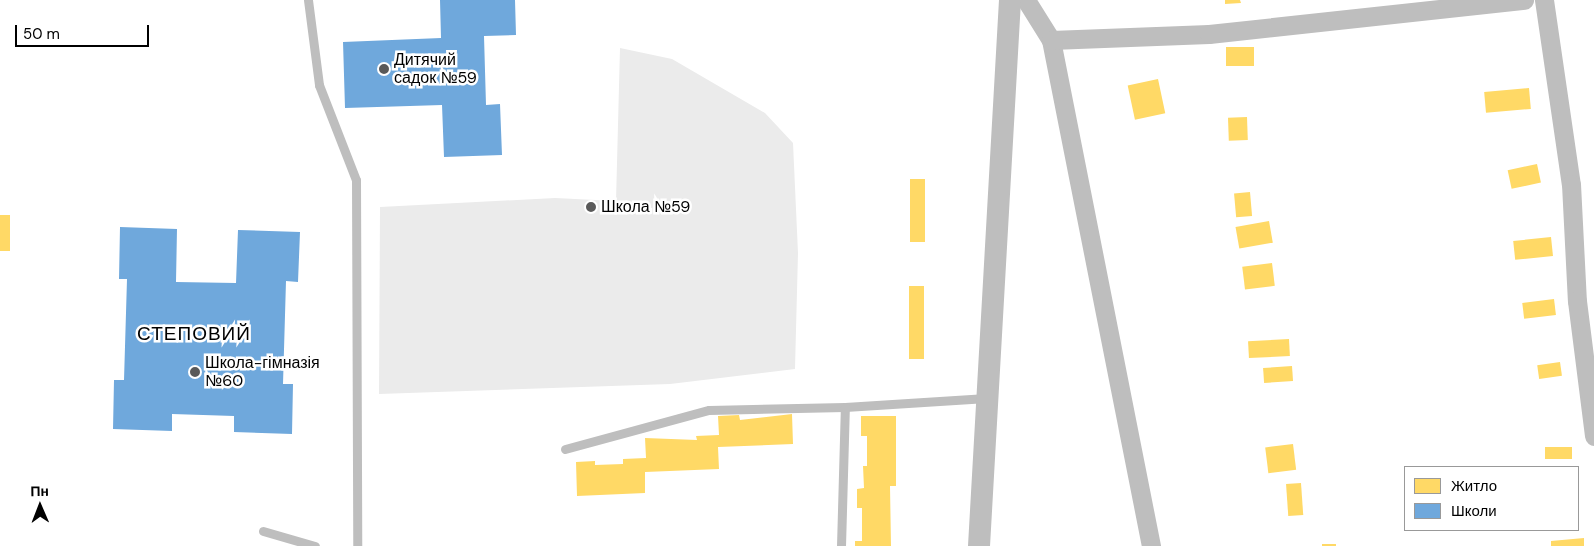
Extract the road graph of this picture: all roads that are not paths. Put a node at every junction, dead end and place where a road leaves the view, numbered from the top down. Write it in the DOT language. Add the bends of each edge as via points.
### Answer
graph roads {
  1 [pos="308,0"];
  2 [pos="1010,0"];
  3 [pos="1026,0"];
  4 [pos="1524,0"];
  5 [pos="1544,0"];
  6 [pos="1051,40"];
  7 [pos="988,398"];
  8 [pos="845,407"];
  9 [pos="1594,436"];
  10 [pos="565,449"];
  11 [pos="263,531"];
  12 [pos="315,546"];
  13 [pos="358,546"];
  14 [pos="841,546"];
  15 [pos="980,546"];
  16 [pos="1151,546"];
  1 -- 13 [label="lane" via="319,85 356,180"];
  2 -- 7 [label="street"];
  3 -- 6 [label="street"];
  4 -- 6 [label="street" via="1208,34"];
  5 -- 9 [label="street" via="1571,184 1577,301"];
  6 -- 16 [label="street"];
  7 -- 8 [label="lane"];
  7 -- 15 [label="street"];
  8 -- 10 [label="lane" via="709,410"];
  8 -- 14 [label="lane"];
  11 -- 12 [label="lane"];
}
